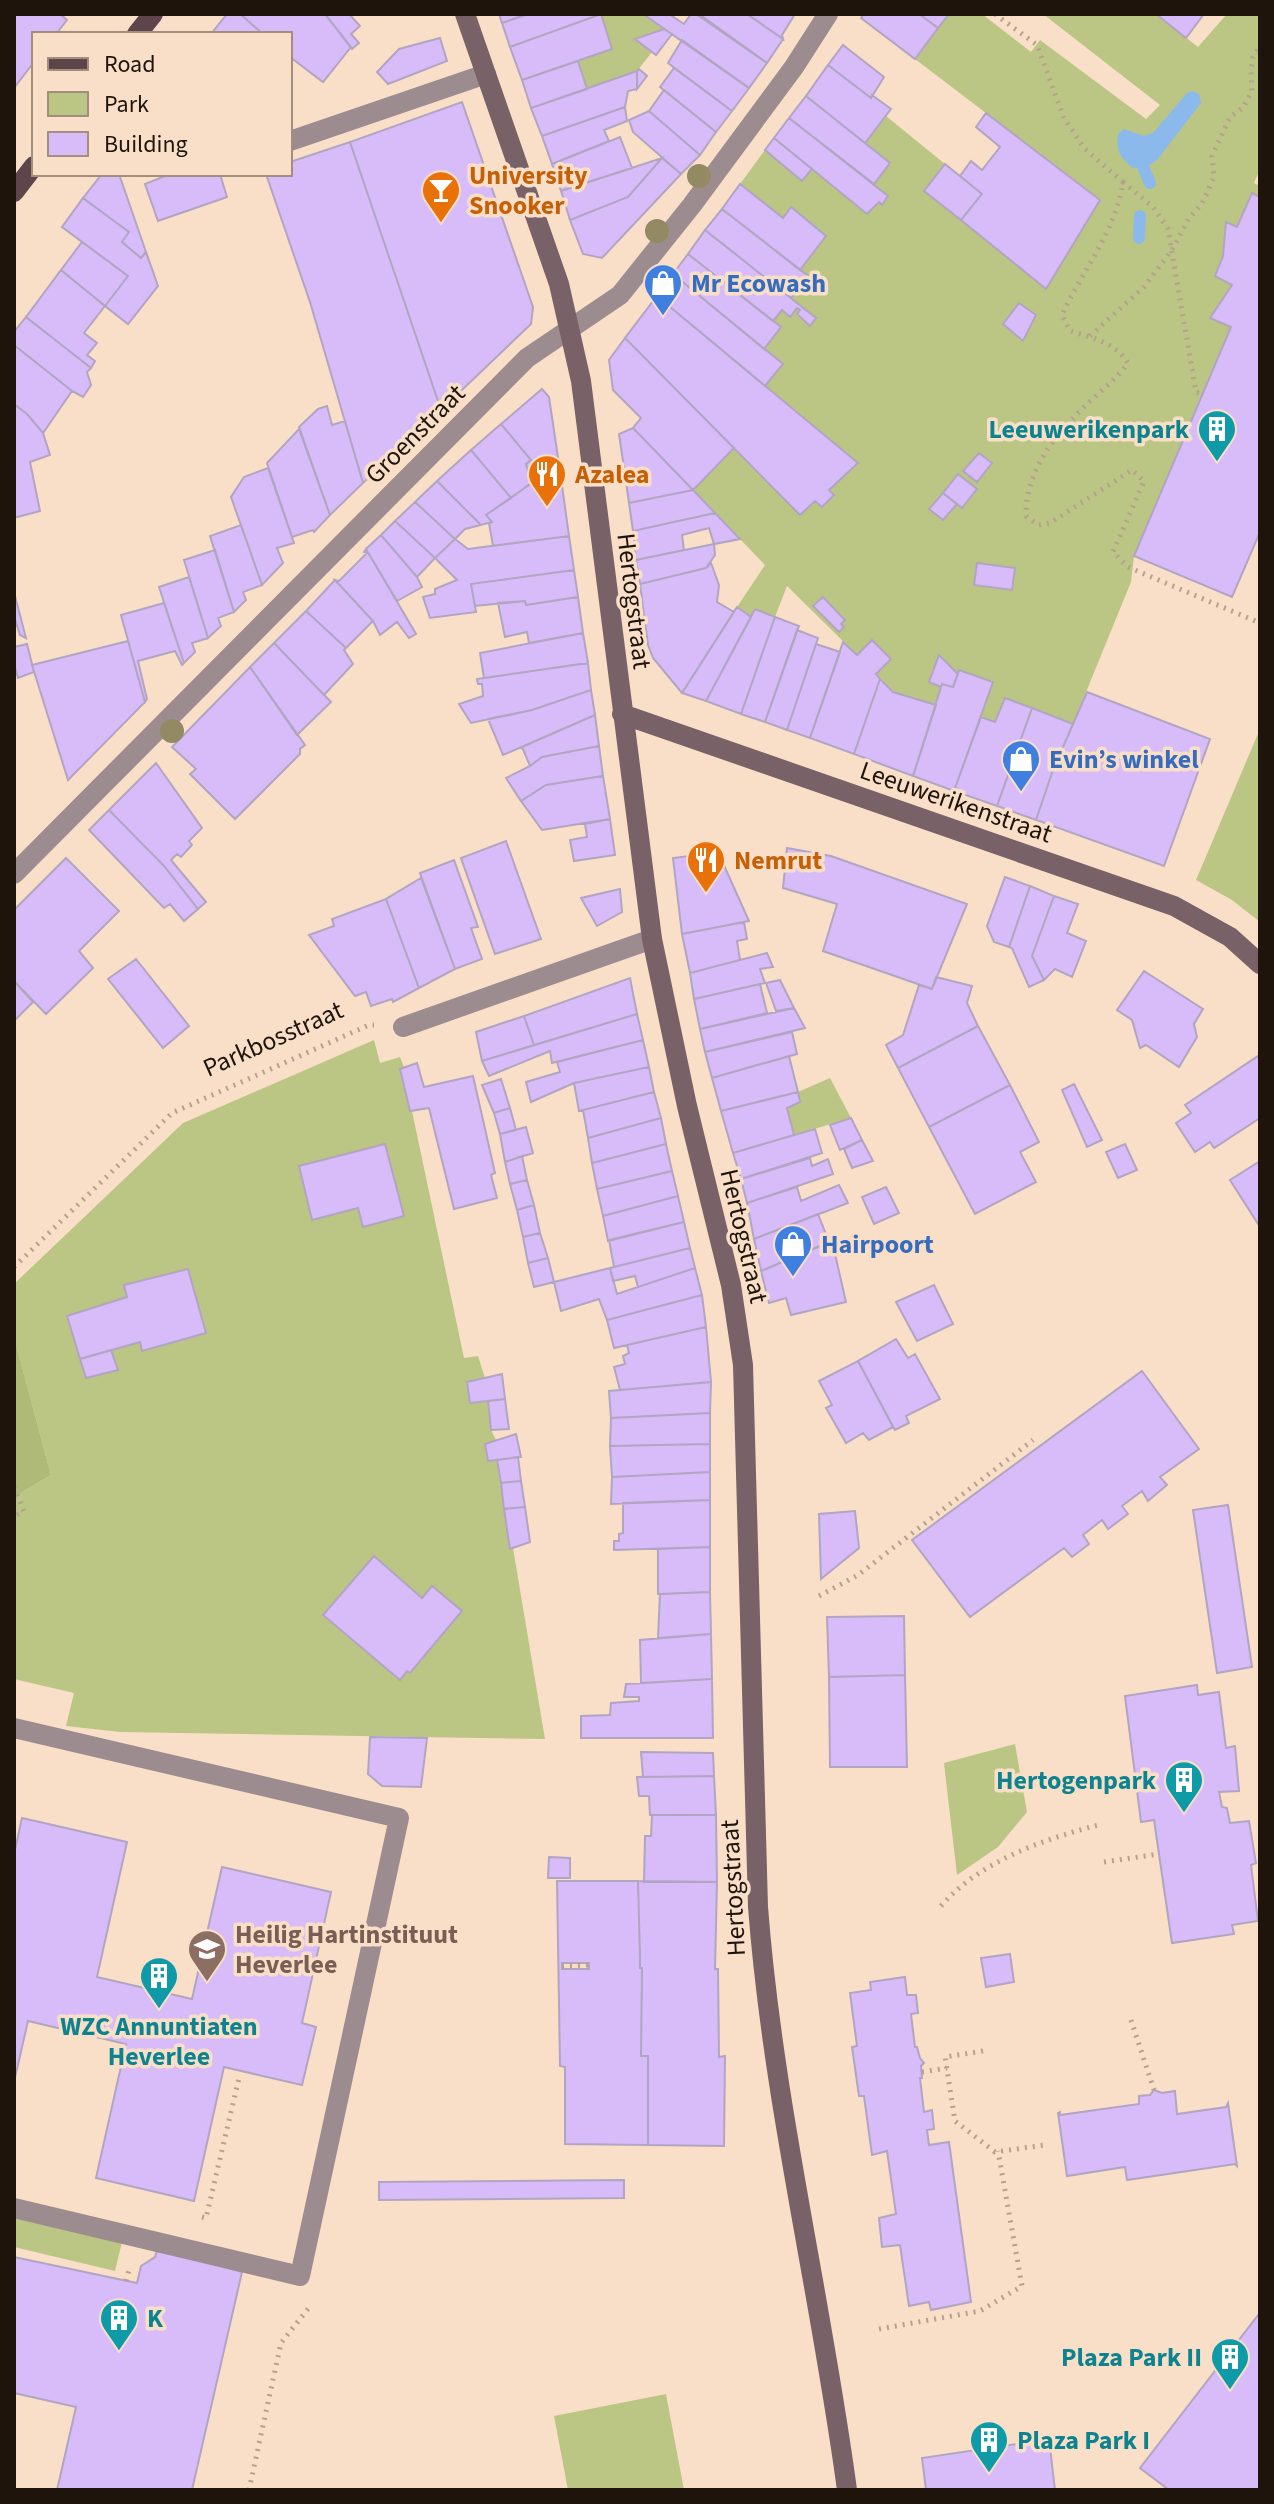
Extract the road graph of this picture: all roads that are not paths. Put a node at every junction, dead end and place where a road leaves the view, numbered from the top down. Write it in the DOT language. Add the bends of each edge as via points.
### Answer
graph roads {
  1 [pos="153,14"];
  2 [pos="465,14"];
  3 [pos="828,14"];
  4 [pos="139,32"];
  5 [pos="486,74"];
  6 [pos="292,140"];
  7 [pos="32,169"];
  8 [pos="14,192"];
  9 [pos="570,329"];
  10 [pos="622,714"];
  11 [pos="14,874"];
  12 [pos="652,939"];
  13 [pos="1260,964"];
  14 [pos="403,1027"];
  15 [pos="14,1728"];
  16 [pos="14,2208"];
  17 [pos="847,2490"];
  1 -- 4 [label="main road"];
  2 -- 5 [label="street, Hertogstraat"];
  3 -- 9 [label="street, Groenstraat" via="692,205 620,295"];
  5 -- 6 [label="street"];
  5 -- 9 [label="street, Hertogstraat"];
  7 -- 8 [label="main road"];
  9 -- 10 [label="street, Hertogstraat"];
  9 -- 11 [label="street, Groenstraat" via="527,358"];
  10 -- 12 [label="street, Hertogstraat"];
  10 -- 13 [label="street, Leeuwerikenstraat" via="1174,906 1230,937"];
  12 -- 14 [label="street"];
  12 -- 17 [label="street, Hertogstraat" via="731,1285 743,1365 761,1955"];
  15 -- 16 [label="street" via="399,1818 300,2276"];
}
